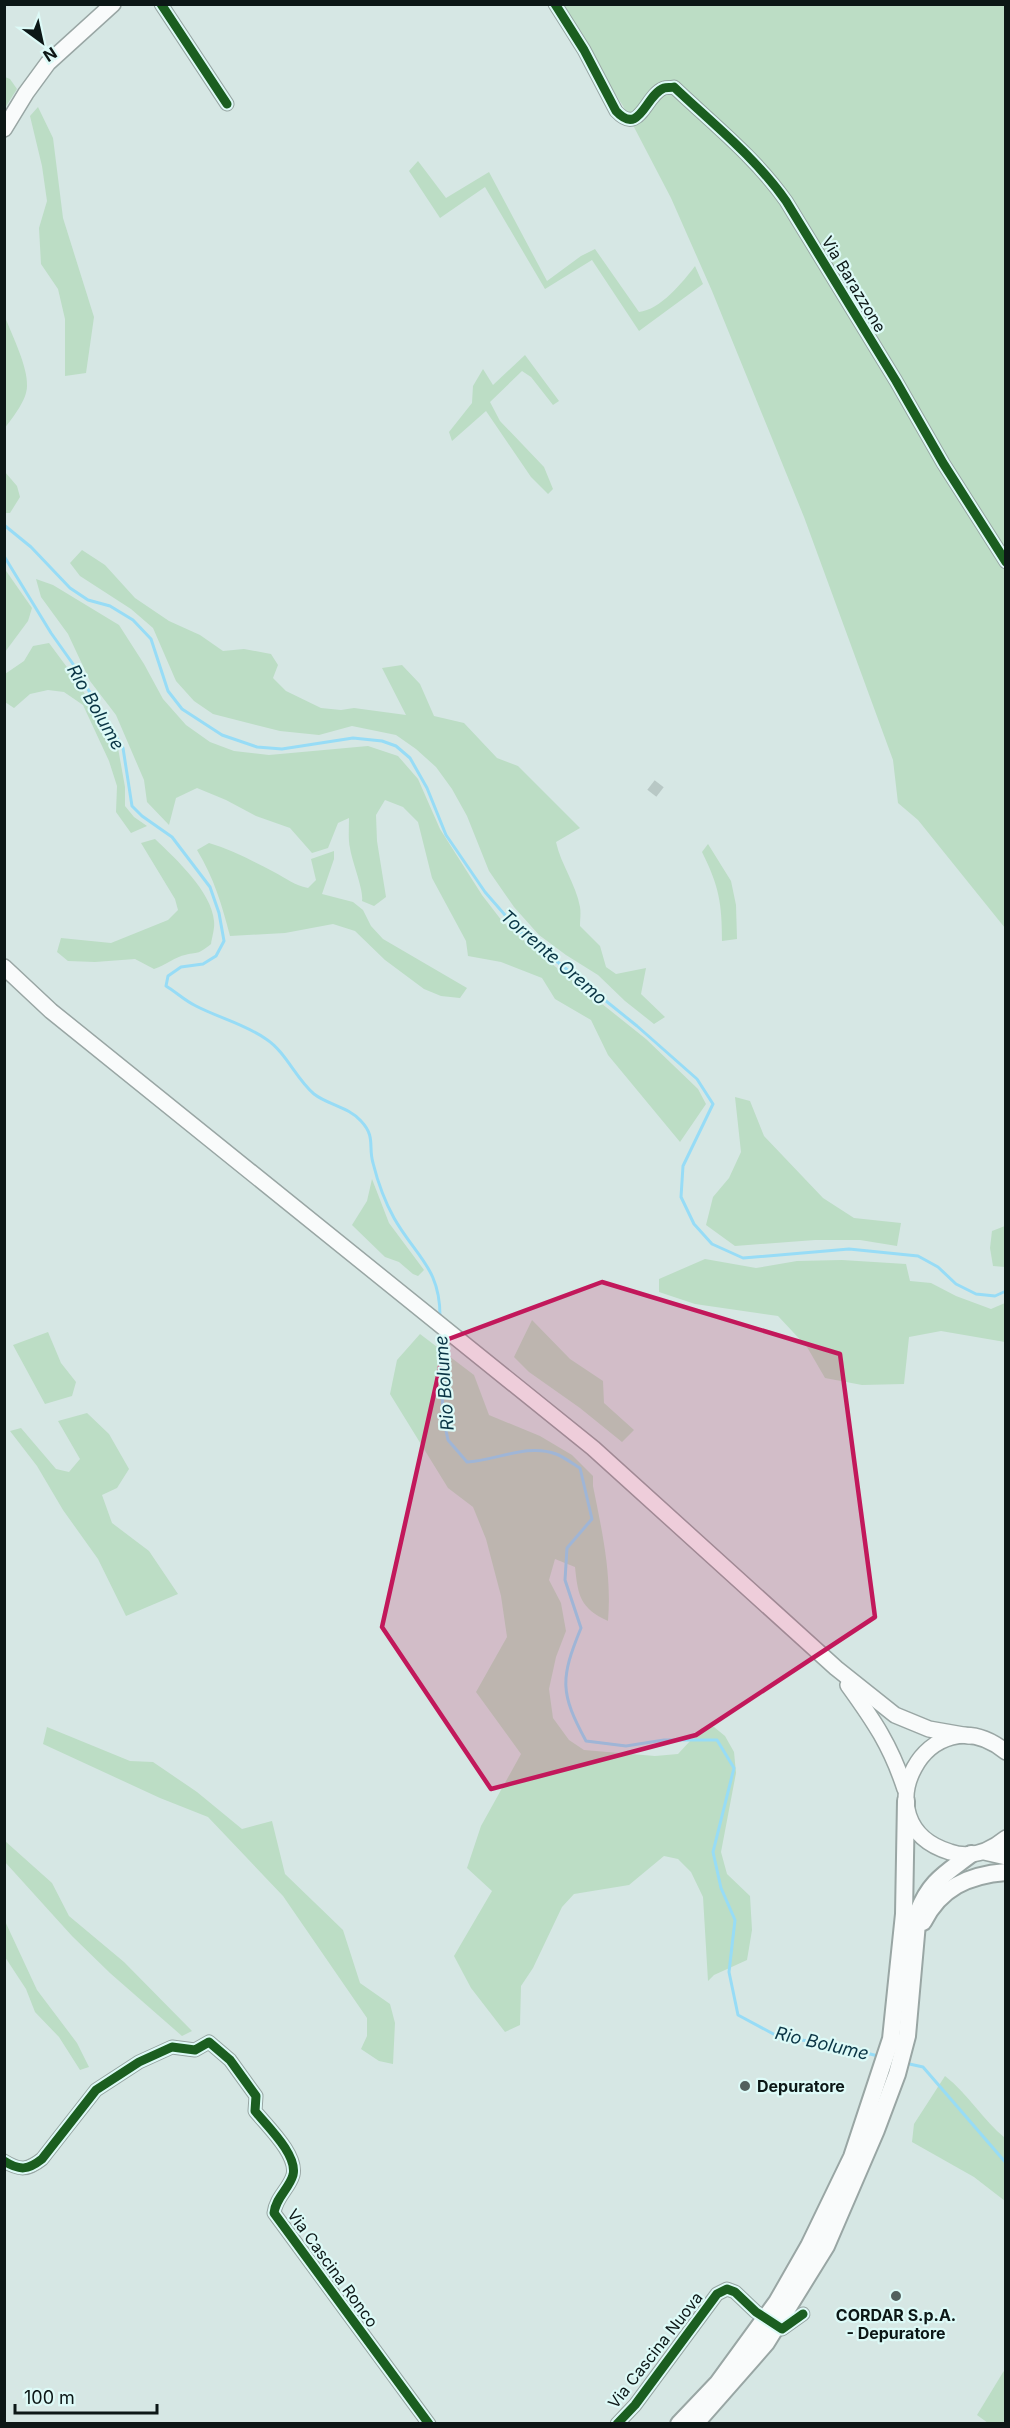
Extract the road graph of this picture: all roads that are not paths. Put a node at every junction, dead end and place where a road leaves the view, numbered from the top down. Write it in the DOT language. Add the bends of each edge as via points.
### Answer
graph roads {
  1 [pos="113,4"];
  2 [pos="161,4"];
  3 [pos="555,4"];
  4 [pos="227,104"];
  5 [pos="4,129"];
  6 [pos="1005,562"];
  7 [pos="4,967"];
  8 [pos="836,1668"];
  9 [pos="969,1736"];
  10 [pos="1005,1752"];
  11 [pos="906,1796"];
  12 [pos="1005,1838"];
  13 [pos="977,1853"];
  14 [pos="1005,1857"];
  15 [pos="1005,1872"];
  16 [pos="916,1936"];
  17 [pos="899,2038"];
  18 [pos="890,2073"];
  19 [pos="4,2161"];
  20 [pos="756,2312"];
  21 [pos="803,2314"];
  22 [pos="782,2329"];
  23 [pos="429,2424"];
  24 [pos="617,2424"];
  25 [pos="679,2424"];
  26 [pos="695,2424"];
  1 -- 5 [label="main road" via="48,63"];
  2 -- 4 [label="street"];
  3 -- 6 [label="street, Via Barazzone" via="616,111 627,120 636,118 664,88 674,87 771,179"];
  7 -- 8 [label="main road" via="59,1018 610,1463"];
  8 -- 9 [label="main road" via="895,1715 929,1729"];
  8 -- 11 [label="main road" via="879,1727 896,1760"];
  9 -- 10 [label="main road" via="984,1739"];
  9 -- 11 [label="main road" via="939,1742 926,1751 915,1762"];
  11 -- 13 [label="main road" via="909,1816 927,1841 955,1854"];
  11 -- 17 [label="highway"];
  12 -- 13 [label="main road"];
  13 -- 14 [label="main road"];
  13 -- 16 [label="highway" via="935,1881 918,1912"];
  15 -- 16 [label="highway" via="976,1876 950,1888 930,1907"];
  16 -- 17 [label="highway"];
  17 -- 18 [label="highway"];
  18 -- 25 [label="highway" via="810,2246 782,2293 718,2382"];
  18 -- 26 [label="highway" via="876,2130 826,2246 766,2343"];
  19 -- 23 [label="street, Via Cascina Ronco" via="26,2169 36,2164 96,2090 139,2062 172,2047 195,2050 209,2042 230,2060 256,2096 255,2111 292,2157 293,2175 275,2202 274,2213"];
  20 -- 24 [label="street, Via Cascina Nuova" via="735,2292 727,2289 717,2294"];
  21 -- 22 [label="street"];
}
